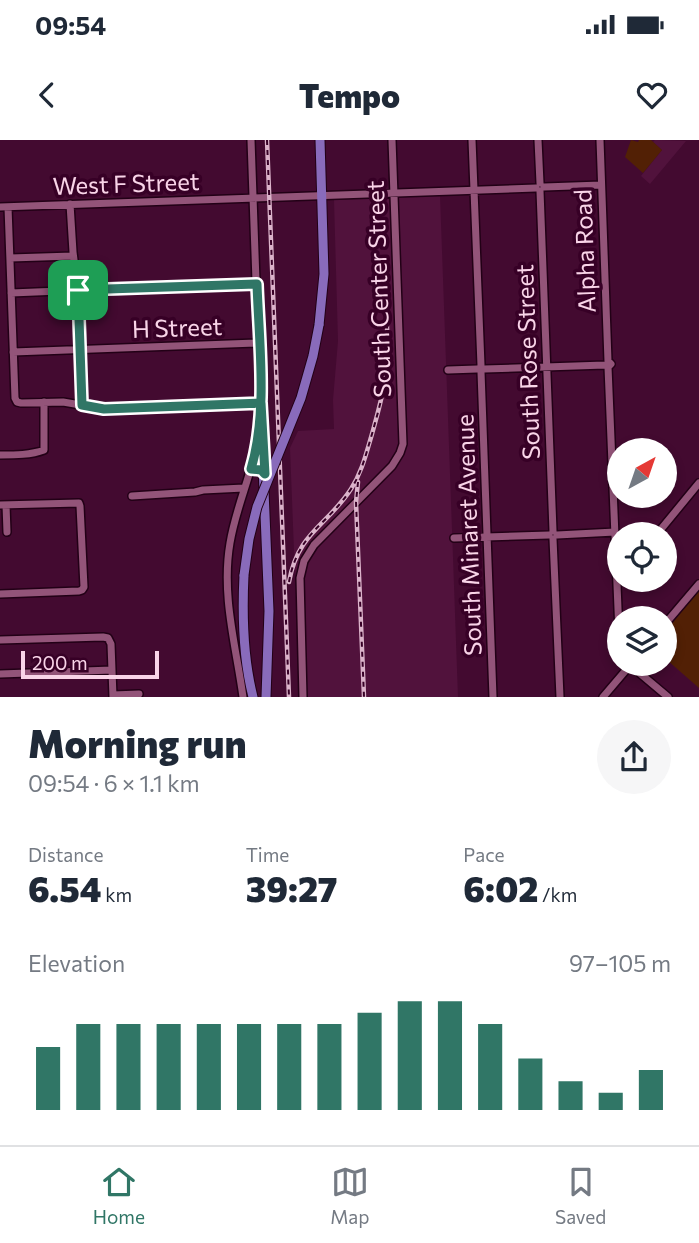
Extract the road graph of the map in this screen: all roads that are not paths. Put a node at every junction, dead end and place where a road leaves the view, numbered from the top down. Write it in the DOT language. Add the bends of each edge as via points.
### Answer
graph roads {
  1 [pos="251,140"];
  2 [pos="320,140"];
  3 [pos="392,140"];
  4 [pos="472,140"];
  5 [pos="538,140"];
  6 [pos="600,140"];
  7 [pos="601,185"];
  8 [pos="540,187"];
  9 [pos="474,190"];
  10 [pos="394,193"];
  11 [pos="323,195"];
  12 [pos="254,197"];
  13 [pos="70,204"];
  14 [pos="4,207"];
  15 [pos="73,256"];
  16 [pos="10,258"];
  17 [pos="257,284"];
  18 [pos="78,290"];
  19 [pos="11,293"];
  20 [pos="259,343"];
  21 [pos="80,350"];
  22 [pos="13,352"];
  23 [pos="607,365"];
  24 [pos="547,367"];
  25 [pos="481,369"];
  26 [pos="448,370"];
  27 [pos="44,402"];
  28 [pos="261,403"];
  29 [pos="82,405"];
  30 [pos="261,418"];
  31 [pos="0,455"];
  32 [pos="251,469"];
  33 [pos="265,474"];
  34 [pos="699,483"];
  35 [pos="244,488"];
  36 [pos="132,496"];
  37 [pos="3,505"];
  38 [pos="614,522"];
  39 [pos="667,522"];
  40 [pos="7,532"];
  41 [pos="607,533"];
  42 [pos="553,535"];
  43 [pos="487,537"];
  44 [pos="454,538"];
  45 [pos="699,584"];
  46 [pos="0,594"];
  47 [pos="677,610"];
  48 [pos="0,640"];
  49 [pos="112,670"];
  50 [pos="0,674"];
  51 [pos="621,676"];
  52 [pos="644,676"];
  53 [pos="139,694"];
  54 [pos="113,696"];
  55 [pos="243,697"];
  56 [pos="256,697"];
  57 [pos="266,697"];
  58 [pos="303,697"];
  59 [pos="493,697"];
  60 [pos="560,697"];
  61 [pos="603,697"];
  62 [pos="668,697"];
  1 -- 12 [label="street"];
  2 -- 11 [label="main road"];
  3 -- 10 [label="street, South Center Street"];
  4 -- 9 [label="street, South Minaret Avenue"];
  5 -- 8 [label="street, South Rose Street"];
  6 -- 7 [label="street, Alpha Road"];
  7 -- 8 [label="street, West F Street"];
  7 -- 23 [label="street, Alpha Road"];
  8 -- 9 [label="street, West F Street"];
  8 -- 24 [label="street, South Rose Street"];
  9 -- 10 [label="street, West F Street"];
  9 -- 25 [label="street, South Minaret Avenue"];
  10 -- 11 [label="street, West F Street"];
  10 -- 58 [label="street, South Center Street" via="402,449 304,561 300,579"];
  11 -- 12 [label="street, West F Street"];
  11 -- 56 [label="main road, bridge" via="324,274 313,356 257,507 244,575 243,619"];
  12 -- 13 [label="street, West F Street"];
  12 -- 17 [label="street"];
  13 -- 14 [label="street, West F Street"];
  13 -- 15 [label="street"];
  14 -- 16 [label="street"];
  15 -- 16 [label="street"];
  15 -- 18 [label="street"];
  16 -- 19 [label="street"];
  17 -- 18 [label="street"];
  17 -- 20 [label="street"];
  18 -- 19 [label="street"];
  18 -- 21 [label="street"];
  19 -- 22 [label="street"];
  20 -- 21 [label="street, H Street"];
  20 -- 28 [label="street"];
  21 -- 22 [label="street, H Street"];
  21 -- 29 [label="street"];
  22 -- 27 [label="street" via="17,402"];
  23 -- 24 [label="street"];
  23 -- 38 [label="street, Alpha Road"];
  24 -- 25 [label="street"];
  24 -- 42 [label="street, South Rose Street"];
  25 -- 26 [label="street"];
  25 -- 43 [label="street, South Minaret Avenue"];
  27 -- 29 [label="street"];
  27 -- 31 [label="street" via="44,450"];
  28 -- 29 [label="street" via="104,409"];
  28 -- 30 [label="street"];
  30 -- 32 [label="street"];
  30 -- 33 [label="main road"];
  32 -- 33 [label="main road"];
  32 -- 35 [label="street"];
  33 -- 57 [label="main road"];
  34 -- 39 [label="street"];
  35 -- 36 [label="street"];
  35 -- 55 [label="street" via="230,544 228,580"];
  37 -- 40 [label="street"];
  37 -- 46 [label="street" via="79,503 84,587"];
  41 -- 42 [label="street"];
  42 -- 43 [label="street"];
  42 -- 60 [label="street, South Rose Street"];
  43 -- 44 [label="street"];
  43 -- 59 [label="street, South Minaret Avenue"];
  45 -- 47 [label="street"];
  48 -- 49 [label="street" via="108,638"];
  49 -- 50 [label="street"];
  49 -- 54 [label="street"];
  51 -- 61 [label="street"];
  52 -- 62 [label="street"];
  53 -- 54 [label="street"];
}
